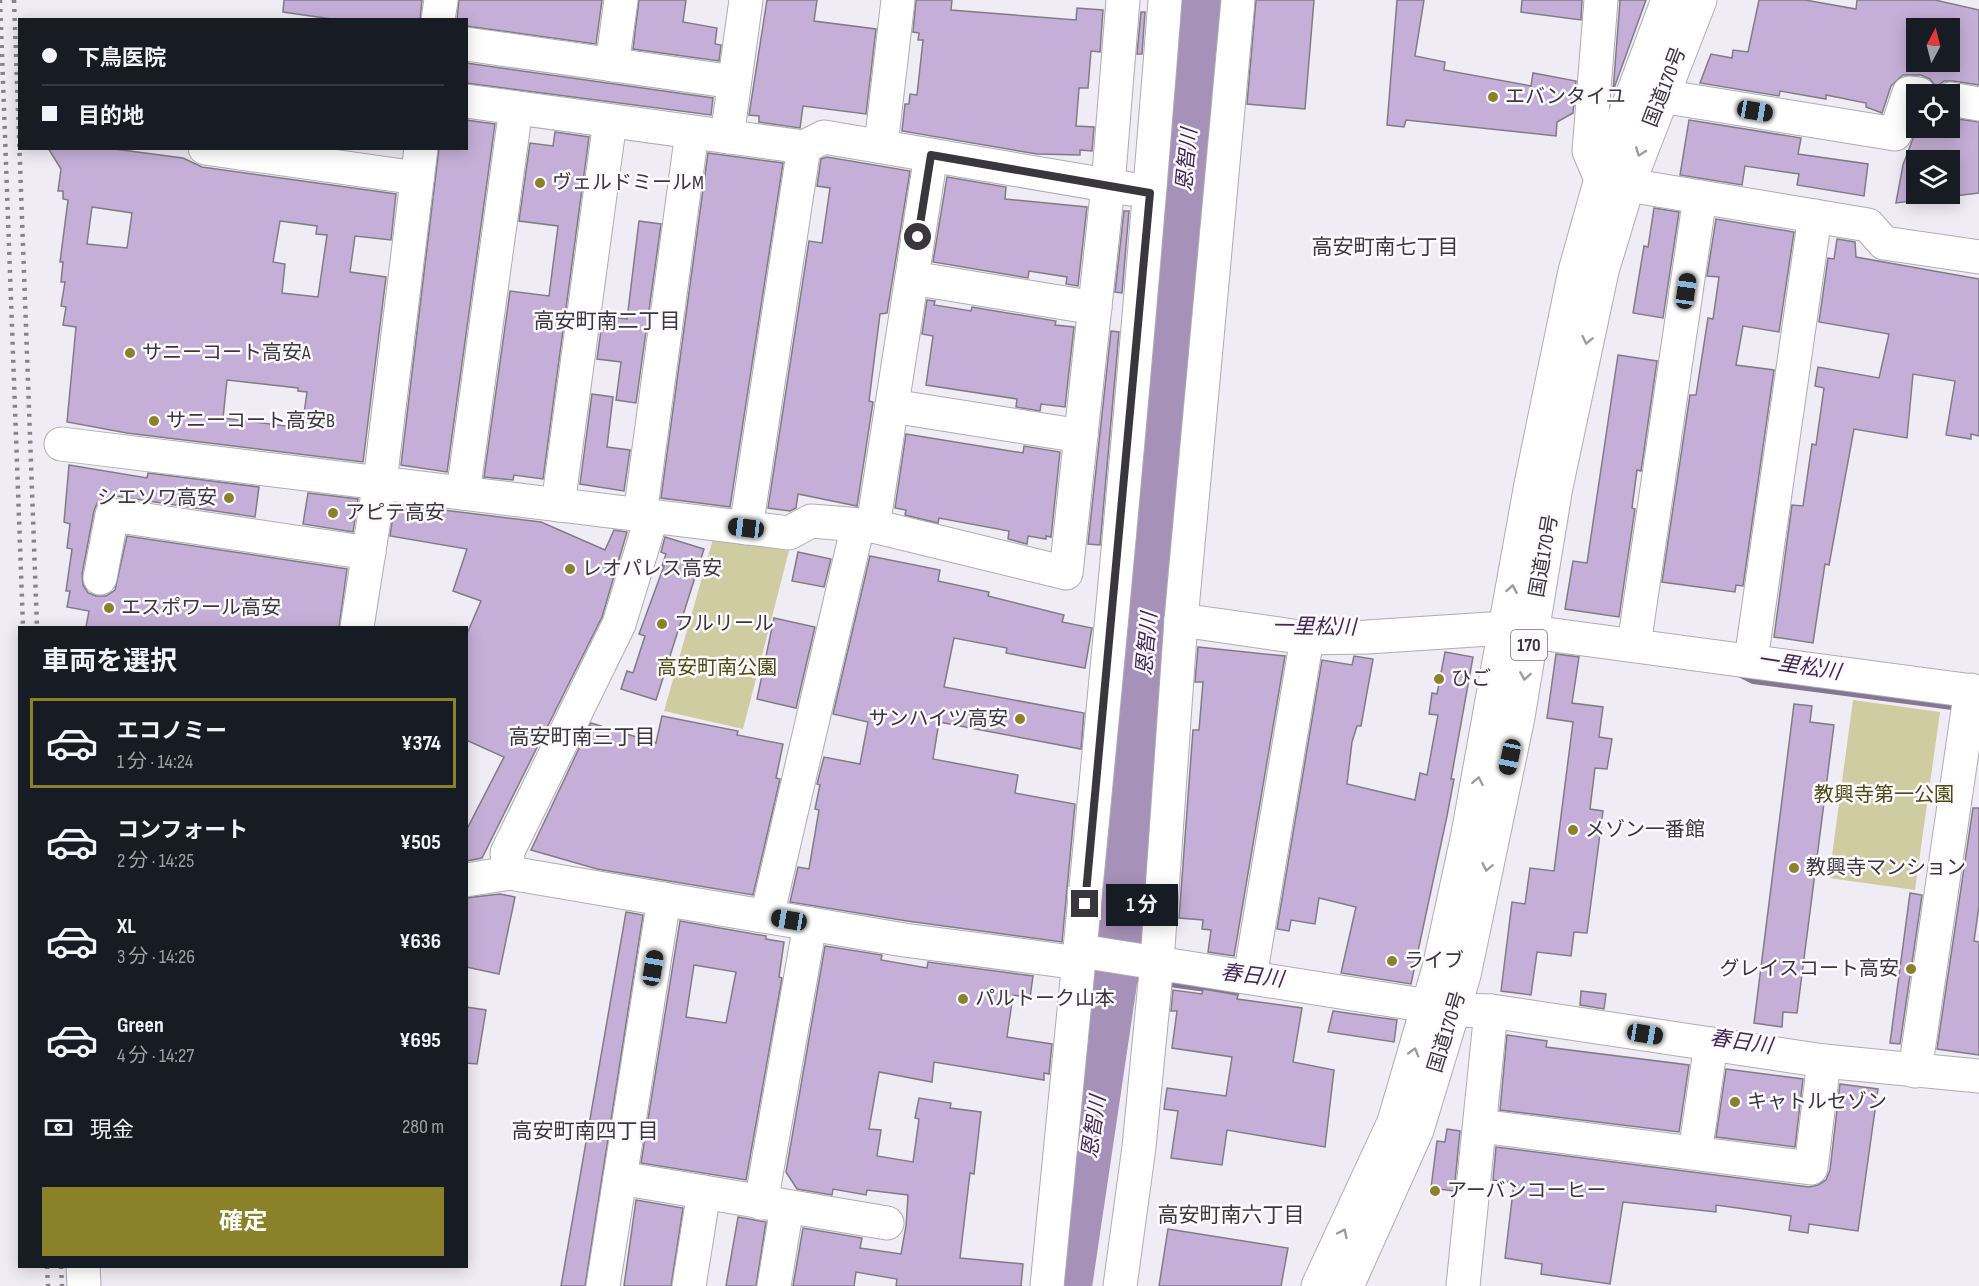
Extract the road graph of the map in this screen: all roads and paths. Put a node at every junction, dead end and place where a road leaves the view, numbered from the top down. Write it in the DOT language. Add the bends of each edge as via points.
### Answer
graph roads {
  1 [pos="441,0"];
  2 [pos="621,0"];
  3 [pos="746,0"];
  4 [pos="898,0"];
  5 [pos="1165,0"];
  6 [pos="1238,0"];
  7 [pos="1601,0"];
  8 [pos="1668,0"];
  9 [pos="1700,0"];
  10 [pos="1117,1"];
  11 [pos="438,18"];
  12 [pos="468,44"];
  13 [pos="612,65"];
  14 [pos="734,82"];
  15 [pos="1661,96"];
  16 [pos="468,101"];
  17 [pos="1960,101"];
  18 [pos="1906,102"];
  19 [pos="1979,104"];
  20 [pos="516,108"];
  21 [pos="610,121"];
  22 [pos="692,132"];
  23 [pos="727,137"];
  24 [pos="881,145"];
  25 [pos="804,147"];
  26 [pos="234,150"];
  27 [pos="931,155"];
  28 [pos="419,163"];
  29 [pos="1614,182"];
  30 [pos="1108,186"];
  31 [pos="1150,193"];
  32 [pos="1700,197"];
  33 [pos="1815,216"];
  34 [pos="1979,257"];
  35 [pos="912,278"];
  36 [pos="1095,308"];
  37 [pos="892,406"];
  38 [pos="1081,436"];
  39 [pos="61,444"];
  40 [pos="380,481"];
  41 [pos="463,493"];
  42 [pos="558,505"];
  43 [pos="646,515"];
  44 [pos="866,526"];
  45 [pos="746,528"];
  46 [pos="369,553"];
  47 [pos="100,578"];
  48 [pos="357,626"];
  49 [pos="1180,628"];
  50 [pos="1518,630"];
  51 [pos="1634,645"];
  52 [pos="1305,646"];
  53 [pos="1751,660"];
  54 [pos="1972,699"];
  55 [pos="510,873"];
  56 [pos="468,880"];
  57 [pos="664,898"];
  58 [pos="767,916"];
  59 [pos="810,924"];
  60 [pos="1080,957"];
  61 [pos="1153,972"];
  62 [pos="1250,977"];
  63 [pos="1441,1008"];
  64 [pos="1491,1011"];
  65 [pos="1711,1044"];
  66 [pos="1824,1061"];
  67 [pos="1915,1071"];
  68 [pos="1979,1076"];
  69 [pos="1480,1126"];
  70 [pos="1695,1153"];
  71 [pos="620,1178"];
  72 [pos="704,1192"];
  73 [pos="774,1205"];
  74 [pos="887,1223"];
  75 [pos="83,1268"];
  76 [pos="84,1286"];
  77 [pos="603,1286"];
  78 [pos="689,1286"];
  79 [pos="774,1286"];
  80 [pos="1047,1286"];
  81 [pos="1120,1286"];
  82 [pos="1318,1286"];
  83 [pos="1347,1286"];
  84 [pos="1463,1286"];
  1 -- 11 [label="main road"];
  2 -- 13 [label="main road"];
  3 -- 14 [label="main road"];
  4 -- 24 [label="main road"];
  5 -- 31 [label="main road"];
  6 -- 49 [label="main road"];
  7 -- 29 [label="main road" via="1589,151"];
  8 -- 29 [label="main road, 国道170号 / 170"];
  9 -- 15 [label="main road, 国道170号 / 170"];
  10 -- 30 [label="main road"];
  12 -- 13 [label="main road"];
  13 -- 14 [label="main road"];
  14 -- 23 [label="main road"];
  15 -- 18 [label="main road" via="1895,135"];
  15 -- 29 [label="main road, 国道170号 / 170, one-way"];
  16 -- 20 [label="main road"];
  17 -- 19 [label="main road"];
  20 -- 21 [label="main road"];
  20 -- 41 [label="main road"];
  21 -- 22 [label="main road"];
  21 -- 42 [label="main road"];
  22 -- 23 [label="main road"];
  22 -- 43 [label="main road"];
  23 -- 25 [label="main road"];
  24 -- 25 [label="main road" via="824,138"];
  24 -- 27 [label="main road"];
  25 -- 45 [label="main road"];
  26 -- 28 [label="main road"];
  27 -- 30 [label="main road"];
  27 -- 35 [label="main road"];
  28 -- 40 [label="main road"];
  29 -- 32 [label="main road"];
  29 -- 50 [label="main road, 国道170号 / 170" via="1602,271 1556,488"];
  30 -- 31 [label="main road"];
  30 -- 36 [label="main road"];
  31 -- 60 [label="main road"];
  32 -- 33 [label="main road"];
  32 -- 51 [label="main road"];
  33 -- 34 [label="main road" via="1869,225 1884,243"];
  33 -- 53 [label="main road"];
  35 -- 36 [label="main road"];
  35 -- 37 [label="main road"];
  36 -- 38 [label="main road"];
  37 -- 38 [label="main road"];
  37 -- 44 [label="main road"];
  38 -- 44 [label="main road" via="1066,573"];
  39 -- 40 [label="main road"];
  40 -- 41 [label="main road"];
  40 -- 46 [label="main road"];
  41 -- 42 [label="main road"];
  42 -- 43 [label="main road"];
  43 -- 45 [label="main road"];
  43 -- 55 [label="main road" via="618,624 507,853"];
  44 -- 45 [label="main road" via="811,521 789,532"];
  44 -- 58 [label="main road"];
  46 -- 47 [label="main road" via="112,515"];
  46 -- 48 [label="main road"];
  49 -- 52 [label="main road"];
  49 -- 61 [label="main road"];
  50 -- 51 [label="main road"];
  50 -- 52 [label="main road" via="1367,637"];
  50 -- 63 [label="main road, 国道170号 / 170" via="1514,739 1464,975"];
  51 -- 53 [label="main road"];
  52 -- 62 [label="main road"];
  53 -- 54 [label="main road"];
  54 -- 67 [label="main road"];
  55 -- 56 [label="main road"];
  55 -- 57 [label="main road"];
  57 -- 58 [label="main road"];
  57 -- 71 [label="main road"];
  58 -- 59 [label="main road"];
  59 -- 60 [label="main road" via="904,940"];
  59 -- 73 [label="main road"];
  60 -- 61 [label="main road"];
  60 -- 80 [label="main road"];
  61 -- 62 [label="main road"];
  61 -- 81 [label="main road" via="1138,1147"];
  62 -- 63 [label="main road"];
  63 -- 64 [label="main road"];
  82 -- 63 [label="main road, 国道170号 / 170, one-way" via="1394,1122"];
  63 -- 83 [label="main road, 国道170号 / 170" via="1416,1130"];
  64 -- 65 [label="main road"];
  64 -- 69 [label="main road"];
  65 -- 66 [label="main road"];
  65 -- 70 [label="main road"];
  66 -- 67 [label="main road"];
  66 -- 70 [label="main road" via="1810,1168"];
  67 -- 68 [label="main road"];
  69 -- 70 [label="main road"];
  69 -- 84 [label="main road"];
  71 -- 72 [label="main road"];
  71 -- 77 [label="main road"];
  72 -- 73 [label="main road"];
  72 -- 78 [label="main road"];
  73 -- 74 [label="main road"];
  73 -- 79 [label="main road"];
  75 -- 76 [label="main road"];
}
